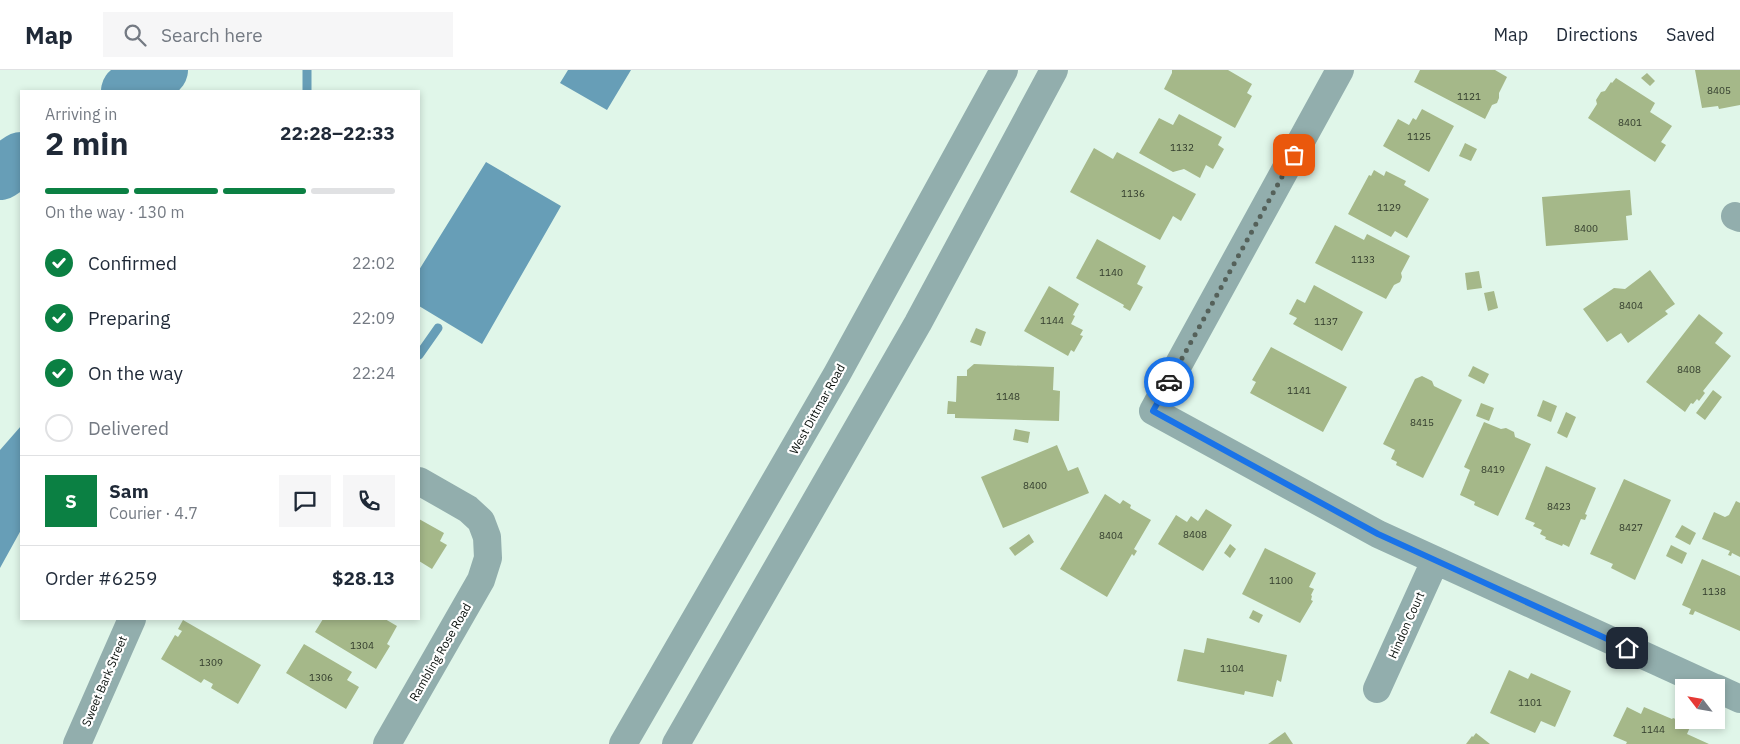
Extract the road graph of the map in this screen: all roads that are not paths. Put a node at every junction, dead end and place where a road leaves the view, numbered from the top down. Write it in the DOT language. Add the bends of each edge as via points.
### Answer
graph roads {
  1 [pos="1004,70"];
  2 [pos="1054,70"];
  3 [pos="1340,70"];
  4 [pos="420,482"];
  5 [pos="1435,561"];
  6 [pos="132,620"];
  7 [pos="1695,679"];
  8 [pos="1377,689"];
  9 [pos="1725,692"];
  10 [pos="1740,699"];
  11 [pos="77,744"];
  12 [pos="388,744"];
  13 [pos="623,744"];
  14 [pos="676,744"];
  1 -- 13 [label="street, West Dittmar Road" via="837,374"];
  2 -- 14 [label="street" via="895,363"];
  3 -- 5 [label="street" via="1153,411 1378,534"];
  4 -- 12 [label="street, Rambling Rose Road" via="468,509 481,521 488,537 488,558 481,580"];
  5 -- 7 [label="street"];
  5 -- 8 [label="street, Hindon Court"];
  6 -- 11 [label="street, Sweet Bark Street"];
  9 -- 10 [label="street"];
}
